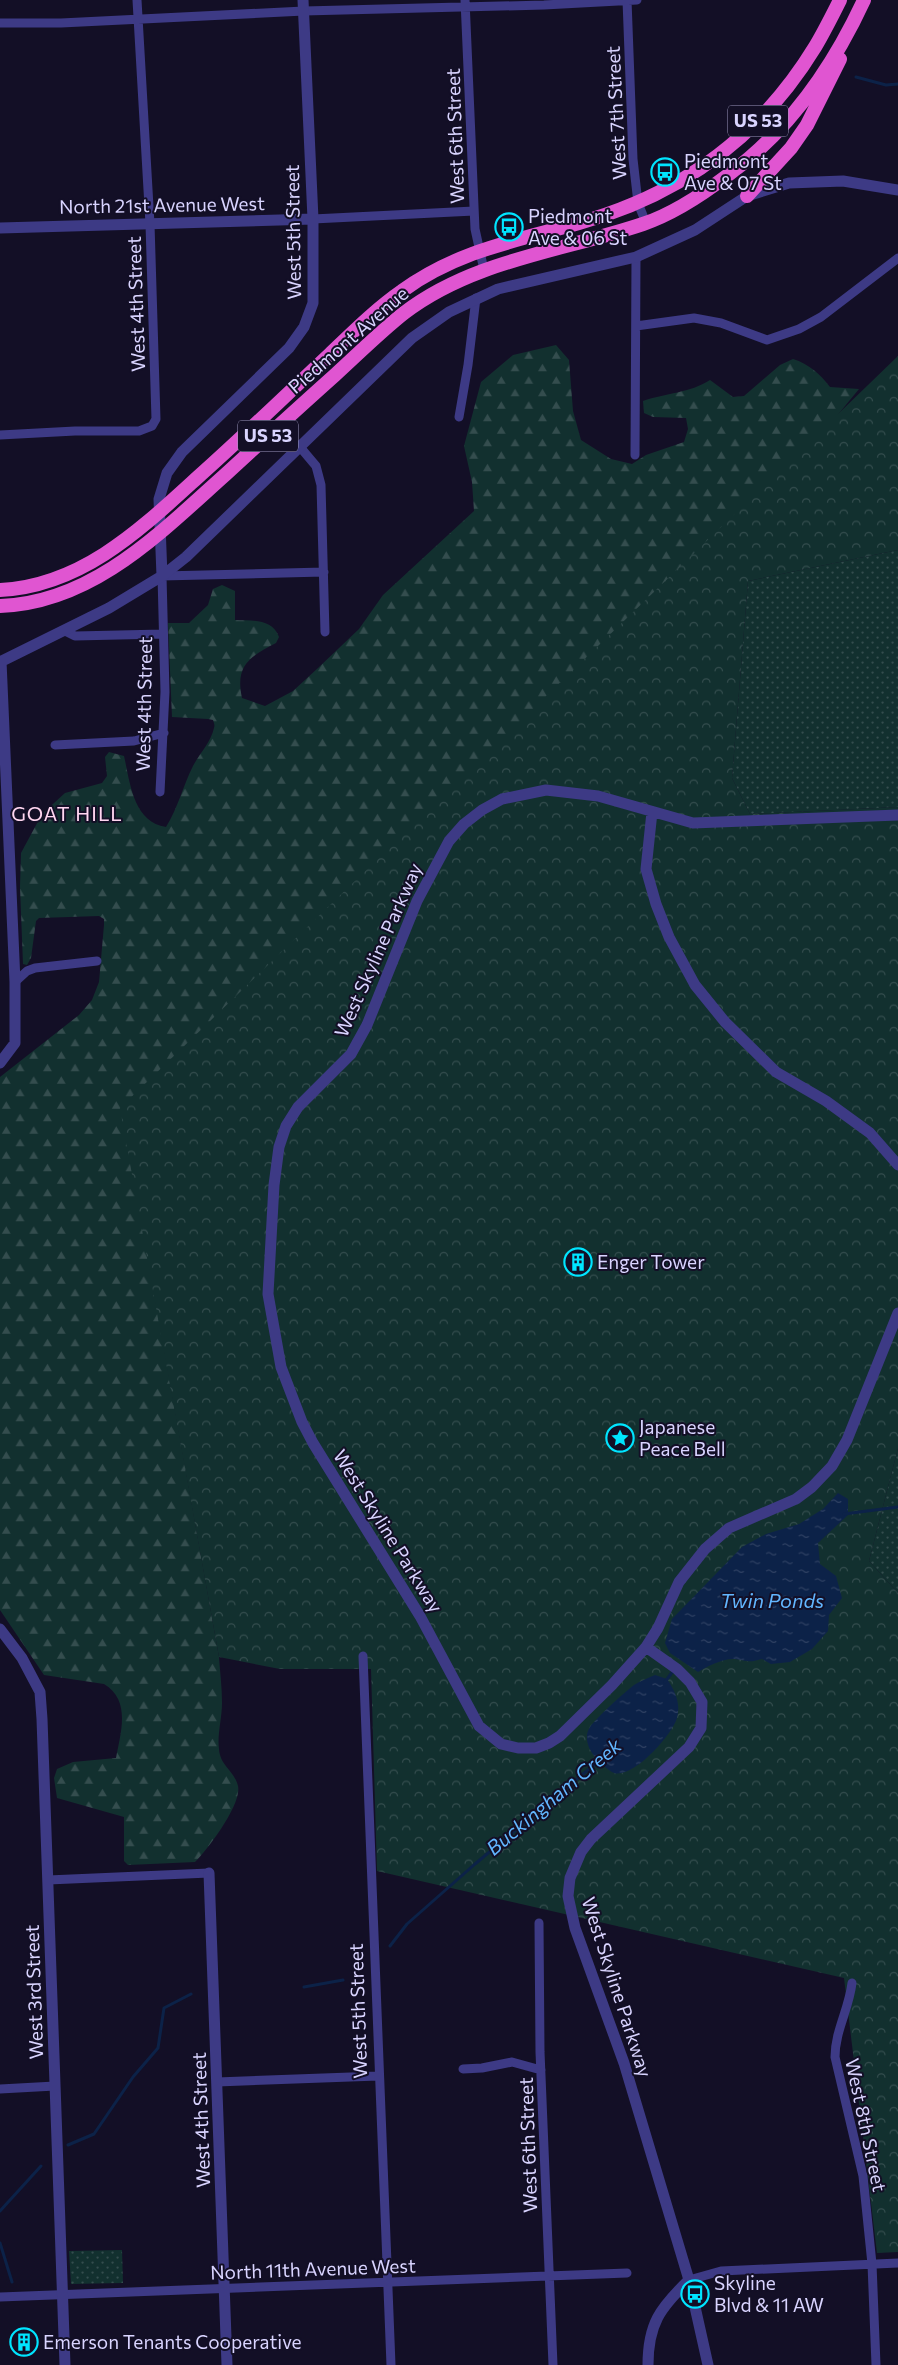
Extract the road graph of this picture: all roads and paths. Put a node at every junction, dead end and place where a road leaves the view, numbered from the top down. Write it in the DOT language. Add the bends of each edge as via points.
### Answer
graph roads {
  1 [pos="137,0"];
  2 [pos="627,0"];
  3 [pos="637,0"];
  4 [pos="840,0"];
  5 [pos="864,0"];
  6 [pos="465,3"];
  7 [pos="304,5"];
  8 [pos="856,17"];
  9 [pos="139,18"];
  10 [pos="0,23"];
  11 [pos="898,190"];
  12 [pos="747,196"];
  13 [pos="638,203"];
  14 [pos="474,211"];
  15 [pos="312,219"];
  16 [pos="646,223"];
  17 [pos="150,224"];
  18 [pos="0,228"];
  19 [pos="478,250"];
  20 [pos="636,257"];
  21 [pos="898,258"];
  22 [pos="484,270"];
  23 [pos="476,298"];
  24 [pos="636,326"];
  25 [pos="459,418"];
  26 [pos="0,435"];
  27 [pos="300,447"];
  28 [pos="635,455"];
  29 [pos="161,556"];
  30 [pos="324,572"];
  31 [pos="162,576"];
  32 [pos="0,590"];
  33 [pos="49,598"];
  34 [pos="0,606"];
  35 [pos="0,611"];
  36 [pos="65,631"];
  37 [pos="325,632"];
  38 [pos="163,634"];
  39 [pos="1,662"];
  40 [pos="164,733"];
  41 [pos="55,745"];
  42 [pos="160,792"];
  43 [pos="652,812"];
  44 [pos="898,815"];
  45 [pos="4,852"];
  46 [pos="97,961"];
  47 [pos="14,982"];
  48 [pos="0,1063"];
  49 [pos="898,1166"];
  50 [pos="898,1313"];
  51 [pos="0,1629"];
  52 [pos="646,1647"];
  53 [pos="363,1656"];
  54 [pos="210,1873"];
  55 [pos="48,1880"];
  56 [pos="539,1923"];
  57 [pos="852,1983"];
  58 [pos="463,2069"];
  59 [pos="541,2070"];
  60 [pos="378,2076"];
  61 [pos="217,2082"];
  62 [pos="55,2086"];
  63 [pos="0,2089"];
  64 [pos="898,2263"];
  65 [pos="872,2264"];
  66 [pos="627,2273"];
  67 [pos="549,2277"];
  68 [pos="689,2280"];
  69 [pos="388,2282"];
  70 [pos="224,2287"];
  71 [pos="62,2296"];
  72 [pos="0,2297"];
  73 [pos="65,2365"];
  74 [pos="228,2365"];
  75 [pos="391,2365"];
  76 [pos="553,2365"];
  77 [pos="648,2365"];
  78 [pos="708,2365"];
  79 [pos="876,2365"];
  1 -- 9 [label="street, West 4th Street"];
  2 -- 3 [label="street"];
  2 -- 6 [label="street"];
  2 -- 13 [label="street, West 7th Street" via="633,159"];
  4 -- 13 [label="highway, Piedmont Avenue / US 53" via="816,46 769,111 723,154 680,182"];
  5 -- 8 [label="highway, Piedmont Avenue / US 53"];
  6 -- 7 [label="street"];
  6 -- 14 [label="street, West 6th Street"];
  7 -- 9 [label="street"];
  7 -- 15 [label="street, West 5th Street"];
  8 -- 12 [label="highway" via="835,70 807,125 791,148"];
  8 -- 16 [label="highway, Piedmont Avenue / US 53" via="828,66 782,126 730,174 693,199"];
  9 -- 10 [label="street"];
  9 -- 17 [label="street, West 4th Street"];
  11 -- 12 [label="street" via="843,181 789,183"];
  12 -- 20 [label="street" via="695,230"];
  13 -- 16 [label="street, West 7th Street"];
  13 -- 19 [label="highway, Piedmont Avenue / US 53" via="581,223"];
  14 -- 15 [label="street, North 21st Avenue West"];
  14 -- 19 [label="street, West 6th Street"];
  15 -- 17 [label="street, North 21st Avenue West"];
  15 -- 29 [label="street, West 5th Street" via="314,290 310,312 295,341 182,452 167,472 159,499"];
  16 -- 22 [label="highway, Piedmont Avenue / US 53"];
  17 -- 18 [label="street, North 21st Avenue West"];
  17 -- 26 [label="street, West 4th Street" via="157,412 152,426 139,430"];
  19 -- 22 [label="street, West 6th Street"];
  19 -- 32 [label="highway, Piedmont Avenue / US 53" via="437,269 393,297 137,532 84,566 49,582"];
  20 -- 23 [label="street" via="498,289"];
  20 -- 24 [label="street"];
  21 -- 24 [label="street" via="821,317 768,340 721,322 694,318"];
  22 -- 33 [label="highway, Piedmont Avenue / US 53" via="445,287 400,317 173,522 131,555 89,582"];
  23 -- 25 [label="street"];
  23 -- 27 [label="street" via="412,338"];
  24 -- 28 [label="street"];
  27 -- 30 [label="street" via="314,462 320,479"];
  27 -- 31 [label="street" via="205,540"];
  29 -- 31 [label="street, West 4th Street"];
  30 -- 31 [label="street"];
  30 -- 37 [label="street"];
  31 -- 36 [label="street"];
  31 -- 38 [label="street, West 4th Street"];
  33 -- 34 [label="highway, US 53"];
  33 -- 35 [label="highway" via="16,610"];
  36 -- 38 [label="street" via="76,636"];
  36 -- 39 [label="street"];
  38 -- 40 [label="street, West 4th Street"];
  39 -- 45 [label="street"];
  40 -- 41 [label="street" via="134,741"];
  40 -- 42 [label="street, West 4th Street"];
  43 -- 44 [label="street, West Skyline Parkway" via="693,822"];
  43 -- 49 [label="street" via="646,869 669,937 695,985 725,1022 776,1072 826,1101 870,1133"];
  43 -- 52 [label="street, West Skyline Parkway" via="598,796 546,790 502,799 464,824 449,841 417,901 367,1025 351,1054 298,1107 286,1126 279,1147 274,1185 268,1294 281,1367 306,1429 420,1616 479,1726 501,1744 536,1748 549,1743 612,1685"];
  45 -- 47 [label="street"];
  46 -- 47 [label="street" via="35,968"];
  47 -- 48 [label="street" via="15,1043"];
  50 -- 52 [label="street" via="847,1440 832,1466 796,1498 729,1528 705,1549 679,1582"];
  51 -- 55 [label="street, West 3rd Street" via="22,1658 40,1692"];
  52 -- 68 [label="street, West Skyline Parkway" via="684,1675 702,1702 701,1728 689,1747 591,1839 581,1852 570,1878 568,1896 575,1928 624,2063"];
  53 -- 60 [label="street, West 5th Street"];
  54 -- 55 [label="street"];
  54 -- 61 [label="street, West 4th Street"];
  55 -- 62 [label="street, West 3rd Street"];
  56 -- 59 [label="street, West 6th Street"];
  57 -- 65 [label="street, West 8th Street" via="835,2042 835,2057 863,2176"];
  58 -- 59 [label="street" via="512,2062"];
  59 -- 67 [label="street, West 6th Street"];
  60 -- 61 [label="street"];
  60 -- 69 [label="street, West 5th Street"];
  61 -- 70 [label="street, West 4th Street"];
  62 -- 63 [label="street"];
  62 -- 71 [label="street, West 3rd Street"];
  64 -- 65 [label="street"];
  65 -- 68 [label="street" via="721,2270"];
  65 -- 79 [label="street, West 8th Street"];
  66 -- 67 [label="street, North 11th Avenue West"];
  67 -- 69 [label="street, North 11th Avenue West"];
  67 -- 76 [label="street, West 6th Street"];
  68 -- 77 [label="street" via="665,2304 652,2326"];
  68 -- 78 [label="street, West Skyline Parkway"];
  69 -- 70 [label="street, North 11th Avenue West"];
  69 -- 75 [label="street, West 5th Street"];
  70 -- 71 [label="street, North 11th Avenue West"];
  70 -- 74 [label="street, West 4th Street"];
  71 -- 72 [label="street, North 11th Avenue West"];
  71 -- 73 [label="street, West 3rd Street"];
}
